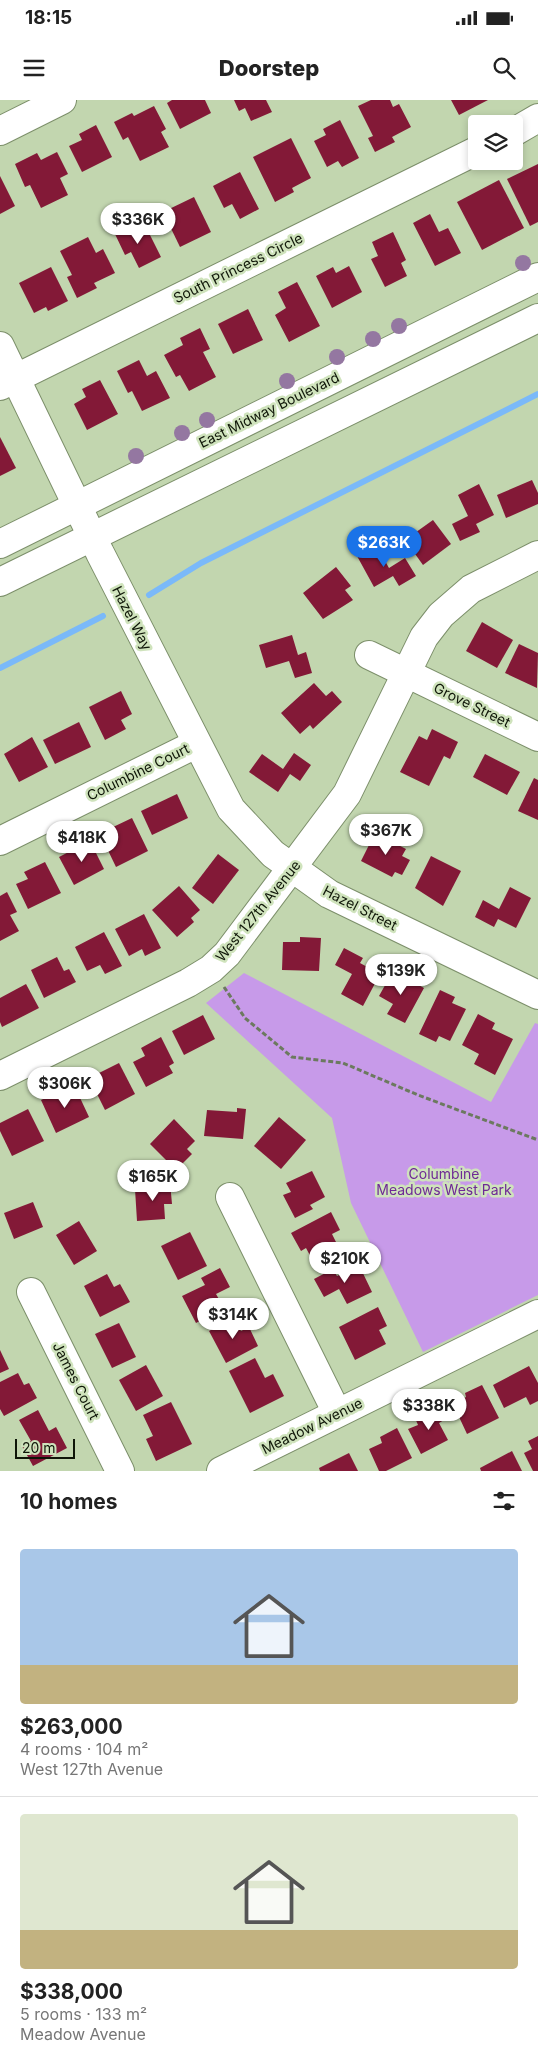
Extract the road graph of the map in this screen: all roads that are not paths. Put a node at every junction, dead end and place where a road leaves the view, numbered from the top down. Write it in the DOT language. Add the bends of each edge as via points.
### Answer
graph roads {
  1 [pos="62,100"];
  2 [pos="538,118"];
  3 [pos="523,127"];
  4 [pos="0,131"];
  5 [pos="468,154"];
  6 [pos="538,277"];
  7 [pos="538,318"];
  8 [pos="0,346"];
  9 [pos="8,382"];
  10 [pos="77,506"];
  11 [pos="92,537"];
  12 [pos="0,544"];
  13 [pos="538,555"];
  14 [pos="0,582"];
  15 [pos="369,655"];
  16 [pos="406,673"];
  17 [pos="538,737"];
  18 [pos="196,744"];
  19 [pos="0,841"];
  20 [pos="293,868"];
  21 [pos="538,995"];
  22 [pos="0,1076"];
  23 [pos="230,1197"];
  24 [pos="31,1292"];
  25 [pos="538,1314"];
  26 [pos="337,1413"];
  27 [pos="120,1471"];
  28 [pos="221,1471"];
  1 -- 4 [label="street"];
  2 -- 3 [label="street"];
  5 -- 9 [label="street, South Princess Circle"];
  6 -- 10 [label="street, East Midway Boulevard"];
  7 -- 11 [label="street"];
  8 -- 9 [label="street, Hazel Way"];
  9 -- 10 [label="street, Hazel Way"];
  10 -- 11 [label="street, Hazel Way"];
  10 -- 12 [label="street, East Midway Boulevard"];
  11 -- 14 [label="street"];
  11 -- 18 [label="street, Hazel Way"];
  13 -- 16 [label="street, West 127th Avenue" via="471,589 441,615 424,637"];
  15 -- 16 [label="street"];
  16 -- 17 [label="street, Grove Street"];
  16 -- 20 [label="street, West 127th Avenue" via="347,794"];
  18 -- 19 [label="street, Columbine Court"];
  18 -- 20 [label="street, Hazel Way" via="231,809 273,854"];
  20 -- 21 [label="street, Hazel Street" via="328,894"];
  20 -- 22 [label="street, West 127th Avenue" via="227,954 211,969"];
  23 -- 26 [label="street"];
  24 -- 27 [label="street, James Court"];
  25 -- 26 [label="street, Meadow Avenue"];
  26 -- 28 [label="street, Meadow Avenue"];
}
